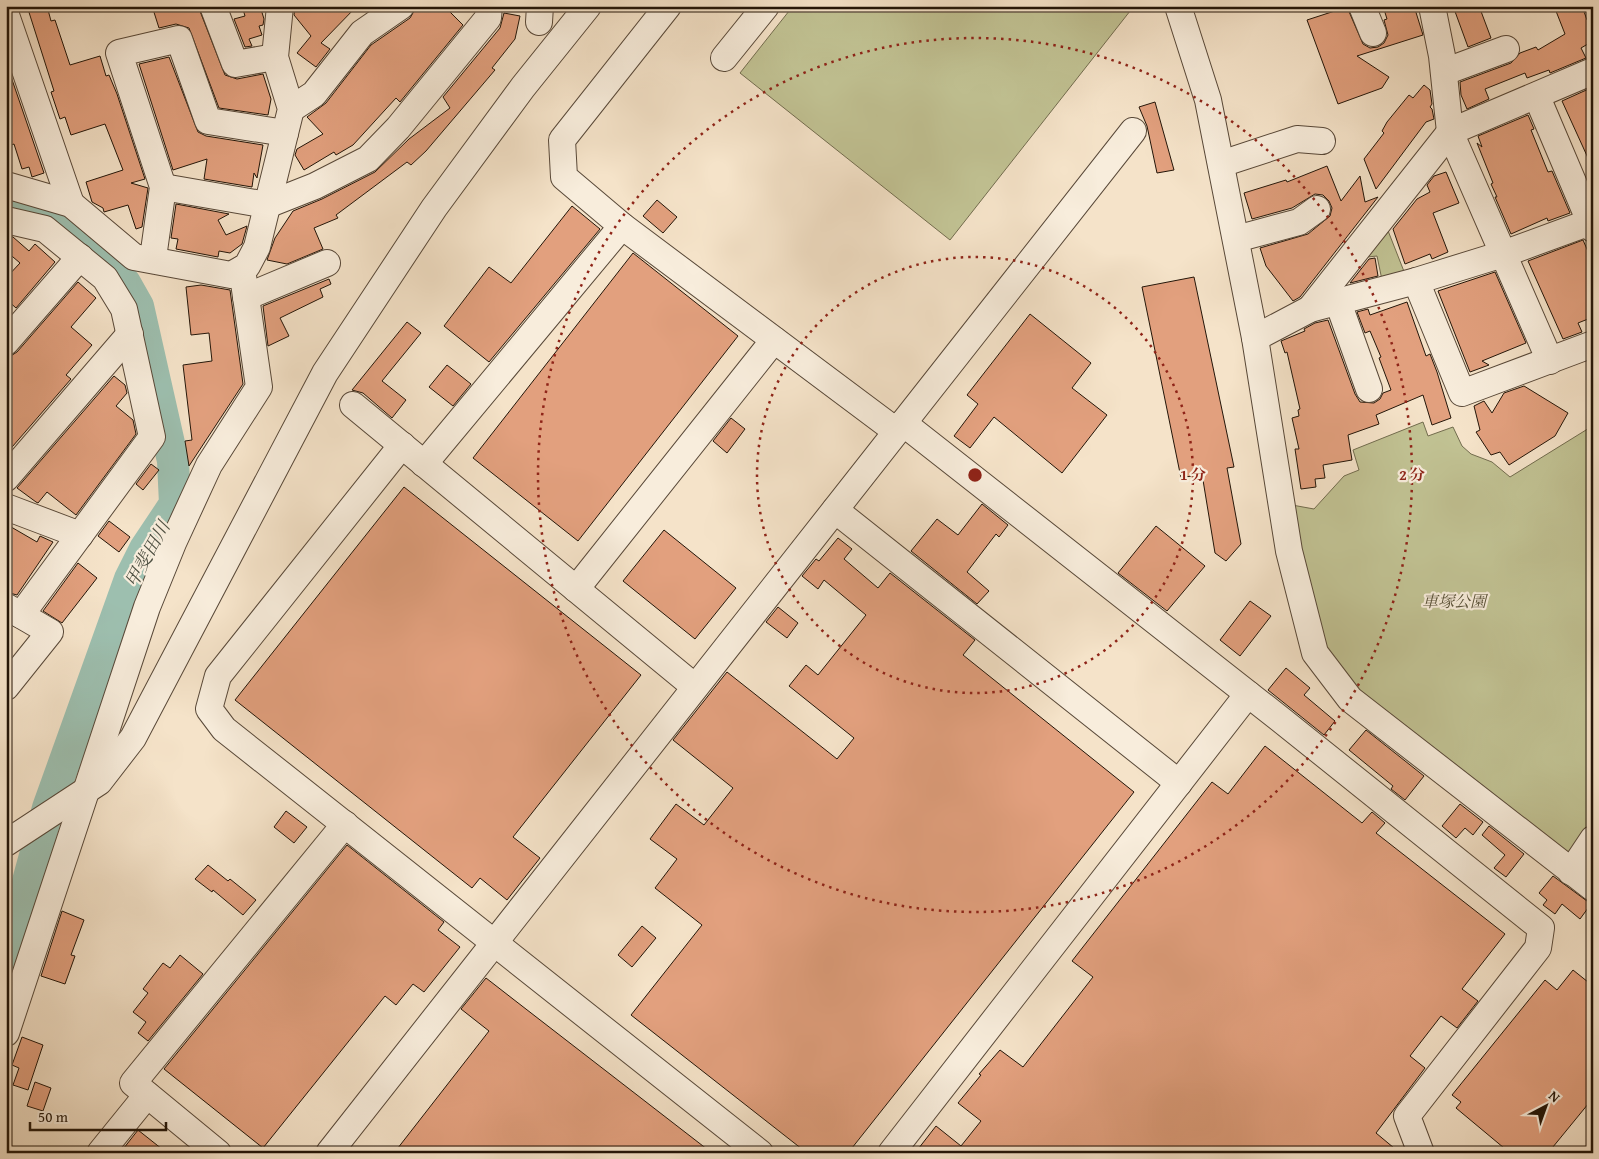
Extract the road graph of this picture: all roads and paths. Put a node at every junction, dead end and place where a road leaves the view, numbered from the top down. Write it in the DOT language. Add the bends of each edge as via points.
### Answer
graph roads {
  1 [pos="213,6"];
  2 [pos="280,6"];
  3 [pos="401,6"];
  4 [pos="490,6"];
  5 [pos="588,6"];
  6 [pos="668,6"];
  7 [pos="766,6"];
  8 [pos="1178,6"];
  9 [pos="1362,6"];
  10 [pos="1432,6"];
  11 [pos="6,16"];
  12 [pos="1373,33"];
  13 [pos="1506,49"];
  14 [pos="275,57"];
  15 [pos="724,58"];
  16 [pos="1593,71"];
  17 [pos="1444,72"];
  18 [pos="1537,97"];
  19 [pos="288,121"];
  20 [pos="1133,131"];
  21 [pos="1450,132"];
  22 [pos="1322,140"];
  23 [pos="1221,164"];
  24 [pos="6,186"];
  25 [pos="163,187"];
  26 [pos="71,204"];
  27 [pos="267,205"];
  28 [pos="1317,210"];
  29 [pos="6,220"];
  30 [pos="1592,224"];
  31 [pos="622,226"];
  32 [pos="1236,239"];
  33 [pos="1503,254"];
  34 [pos="80,257"];
  35 [pos="152,258"];
  36 [pos="327,263"];
  37 [pos="242,269"];
  38 [pos="1416,281"];
  39 [pos="246,297"];
  40 [pos="1338,302"];
  41 [pos="1310,308"];
  42 [pos="130,334"];
  43 [pos="1255,338"];
  44 [pos="774,340"];
  45 [pos="6,342"];
  46 [pos="1593,344"];
  47 [pos="1550,361"];
  48 [pos="1369,389"];
  49 [pos="352,404"];
  50 [pos="900,427"];
  51 [pos="402,445"];
  52 [pos="424,464"];
  53 [pos="6,478"];
  54 [pos="6,507"];
  55 [pos="835,510"];
  56 [pos="80,535"];
  57 [pos="576,589"];
  58 [pos="14,611"];
  59 [pos="6,687"];
  60 [pos="695,687"];
  61 [pos="1248,694"];
  62 [pos="1178,783"];
  63 [pos="86,790"];
  64 [pos="345,824"];
  65 [pos="1593,840"];
  66 [pos="6,844"];
  67 [pos="1570,872"];
  68 [pos="1593,888"];
  69 [pos="494,943"];
  70 [pos="6,1033"];
  71 [pos="147,1094"];
  72 [pos="100,1153"];
  73 [pos="218,1153"];
  74 [pos="329,1153"];
  75 [pos="760,1153"];
  76 [pos="891,1153"];
  77 [pos="1421,1153"];
  1 -- 14 [label="street" via="234,64"];
  2 -- 14 [label="street"];
  3 -- 19 [label="street" via="362,34"];
  4 -- 27 [label="street" via="488,18 398,128 368,159 315,186"];
  5 -- 63 [label="street" via="523,87 434,208 325,373 133,738 99,782"];
  6 -- 31 [label="street" via="562,140 564,177"];
  7 -- 15 [label="street"];
  8 -- 23 [label="street" via="1208,100"];
  9 -- 12 [label="street"];
  10 -- 17 [label="street"];
  11 -- 26 [label="street"];
  13 -- 17 [label="street"];
  14 -- 19 [label="street"];
  16 -- 18 [label="street"];
  17 -- 21 [label="street"];
  18 -- 21 [label="street"];
  18 -- 30 [label="street"];
  19 -- 25 [label="street" via="208,121 179,39 118,53"];
  19 -- 27 [label="street"];
  20 -- 50 [label="street"];
  21 -- 33 [label="street"];
  21 -- 41 [label="street"];
  22 -- 23 [label="street" via="1297,138"];
  23 -- 32 [label="street"];
  24 -- 26 [label="street"];
  25 -- 27 [label="street"];
  25 -- 35 [label="street"];
  26 -- 35 [label="street" via="134,257"];
  27 -- 37 [label="street" via="257,246 247,266"];
  28 -- 32 [label="street" via="1299,222"];
  29 -- 34 [label="street" via="45,229"];
  30 -- 33 [label="street"];
  31 -- 44 [label="street"];
  31 -- 52 [label="street"];
  32 -- 43 [label="street"];
  33 -- 38 [label="street"];
  33 -- 47 [label="street"];
  34 -- 42 [label="street" via="105,278 124,309"];
  34 -- 45 [label="street"];
  35 -- 37 [label="street" via="231,275"];
  36 -- 39 [label="street"];
  37 -- 39 [label="street"];
  38 -- 40 [label="street"];
  38 -- 47 [label="street" via="1462,394"];
  39 -- 63 [label="street" via="259,387 209,465 173,543 147,607"];
  40 -- 41 [label="street"];
  40 -- 48 [label="street"];
  41 -- 43 [label="street"];
  42 -- 53 [label="street"];
  42 -- 56 [label="street" via="152,437"];
  43 -- 67 [label="street" via="1289,551 1315,653 1350,699"];
  44 -- 50 [label="street"];
  44 -- 57 [label="street"];
  46 -- 47 [label="street"];
  49 -- 51 [label="street"];
  50 -- 55 [label="street"];
  50 -- 61 [label="street"];
  51 -- 52 [label="street"];
  51 -- 64 [label="street" via="218,676 209,709 224,729"];
  52 -- 57 [label="street"];
  54 -- 56 [label="street"];
  55 -- 60 [label="street"];
  55 -- 62 [label="street"];
  56 -- 58 [label="street"];
  57 -- 60 [label="street"];
  58 -- 59 [label="street" via="50,632"];
  60 -- 69 [label="street"];
  61 -- 62 [label="street"];
  61 -- 77 [label="street" via="1541,928 1538,948 1407,1116"];
  62 -- 76 [label="street"];
  63 -- 66 [label="street"];
  63 -- 70 [label="street"];
  64 -- 69 [label="street"];
  64 -- 71 [label="street" via="133,1083"];
  65 -- 67 [label="street"];
  67 -- 68 [label="street"];
  69 -- 74 [label="street"];
  69 -- 75 [label="street"];
  71 -- 72 [label="street"];
  71 -- 73 [label="street"];
}
